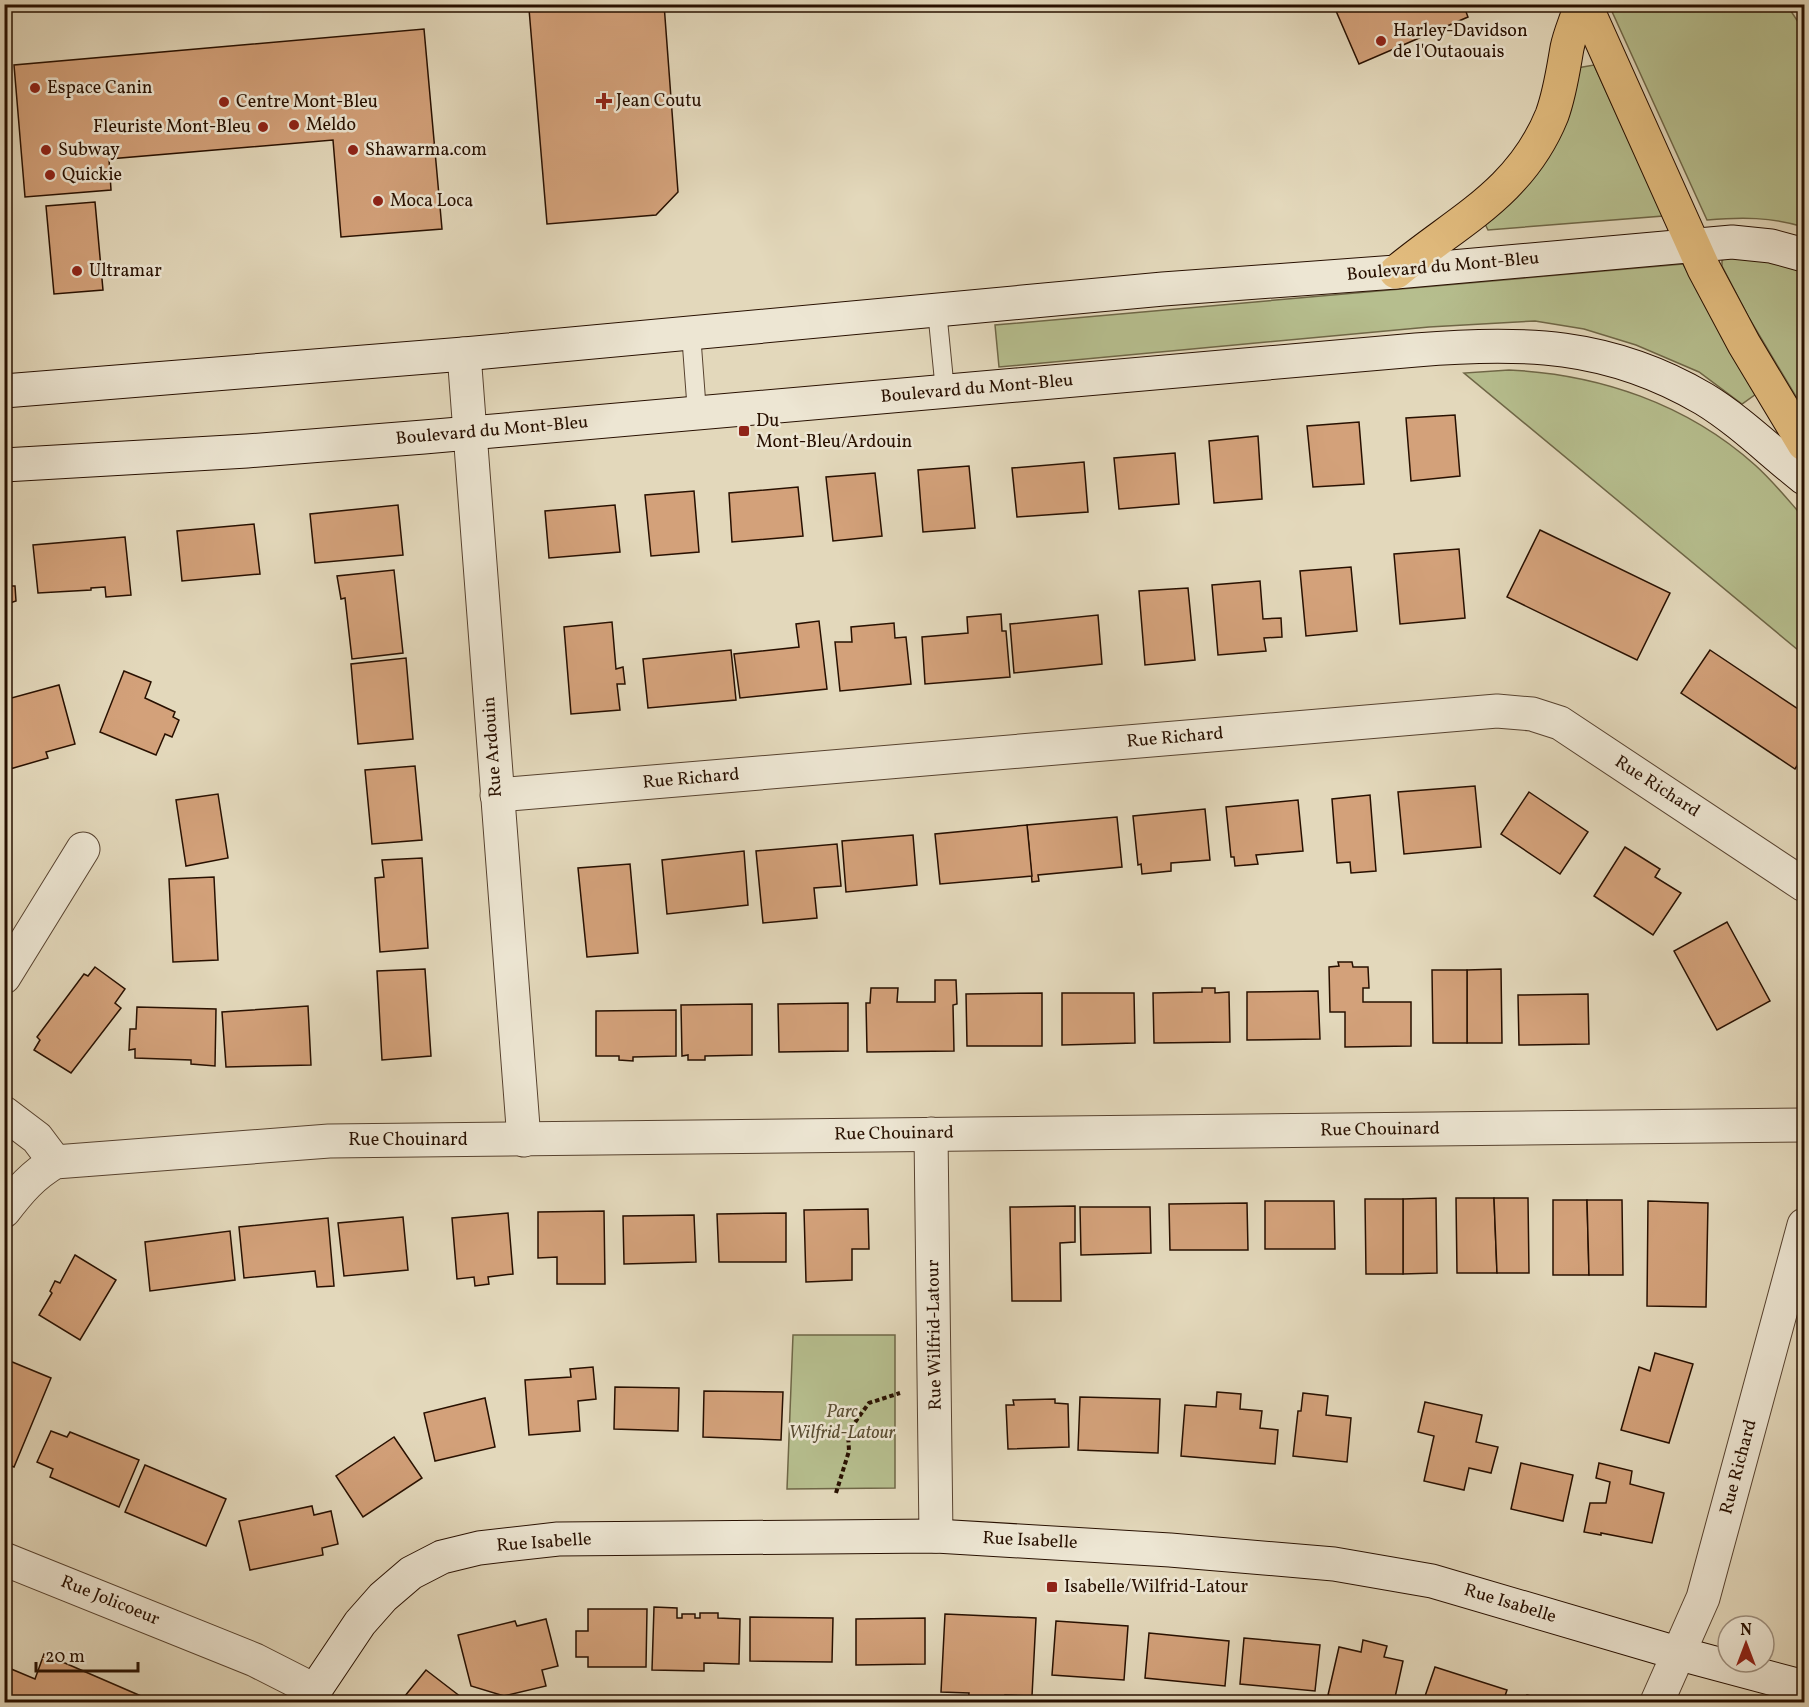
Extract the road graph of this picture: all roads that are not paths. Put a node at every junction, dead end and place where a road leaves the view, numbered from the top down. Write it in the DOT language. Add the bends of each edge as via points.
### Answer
graph roads {
  1 [pos="1583,4"];
  2 [pos="1693,246"];
  3 [pos="1804,255"];
  4 [pos="1396,272"];
  5 [pos="937,310"];
  6 [pos="691,333"];
  7 [pos="464,354"];
  8 [pos="4,391"];
  9 [pos="945,391"];
  10 [pos="697,413"];
  11 [pos="470,433"];
  12 [pos="1804,444"];
  13 [pos="4,465"];
  14 [pos="1804,478"];
  15 [pos="497,795"];
  16 [pos="83,849"];
  17 [pos="1804,885"];
  18 [pos="4,977"];
  19 [pos="4,1113"];
  20 [pos="1804,1125"];
  21 [pos="931,1134"];
  22 [pos="524,1140"];
  23 [pos="55,1162"];
  24 [pos="4,1210"];
  25 [pos="1804,1225"];
  26 [pos="936,1536"];
  27 [pos="4,1559"];
  28 [pos="1677,1653"];
  29 [pos="1804,1687"];
  30 [pos="310,1696"];
  31 [pos="1657,1702"];
  1 -- 2 [label="highway"];
  1 -- 4 [label="highway" via="1567,46 1557,100 1527,161 1491,201"];
  2 -- 3 [label="street, Boulevard du Mont-Bleu" via="1751,243"];
  2 -- 4 [label="street, Boulevard du Mont-Bleu"];
  2 -- 12 [label="highway" via="1744,344"];
  4 -- 5 [label="street, Boulevard du Mont-Bleu"];
  5 -- 6 [label="street, Boulevard du Mont-Bleu"];
  5 -- 9 [label="lane"];
  6 -- 7 [label="street, Boulevard du Mont-Bleu"];
  6 -- 10 [label="lane"];
  7 -- 8 [label="street, Boulevard du Mont-Bleu"];
  7 -- 11 [label="street, Rue Ardouin"];
  9 -- 10 [label="street, Boulevard du Mont-Bleu"];
  9 -- 14 [label="street, Boulevard du Mont-Bleu" via="1438,348 1541,346 1605,357 1678,386 1728,416"];
  10 -- 11 [label="street, Boulevard du Mont-Bleu"];
  11 -- 13 [label="street, Boulevard du Mont-Bleu"];
  11 -- 15 [label="street, Rue Ardouin"];
  15 -- 17 [label="street, Rue Richard" via="1497,711 1532,714 1560,723"];
  15 -- 22 [label="street, Rue Ardouin"];
  16 -- 18 [label="street"];
  19 -- 23 [label="street" via="37,1138"];
  20 -- 21 [label="street, Rue Chouinard"];
  21 -- 22 [label="street, Rue Chouinard"];
  21 -- 26 [label="street, Rue Wilfrid-Latour"];
  22 -- 23 [label="street, Rue Chouinard" via="329,1141"];
  23 -- 24 [label="street" via="36,1174"];
  25 -- 28 [label="street, Rue Richard" via="1703,1598"];
  26 -- 28 [label="street, Rue Isabelle" via="1259,1556 1386,1571"];
  26 -- 30 [label="street, Rue Isabelle" via="558,1539 518,1542 442,1557 411,1573 383,1597 360,1623"];
  27 -- 30 [label="street, Rue Jolicoeur" via="255,1660"];
  28 -- 29 [label="street, Rue Isabelle"];
  28 -- 31 [label="street, Rue Richard"];
}
